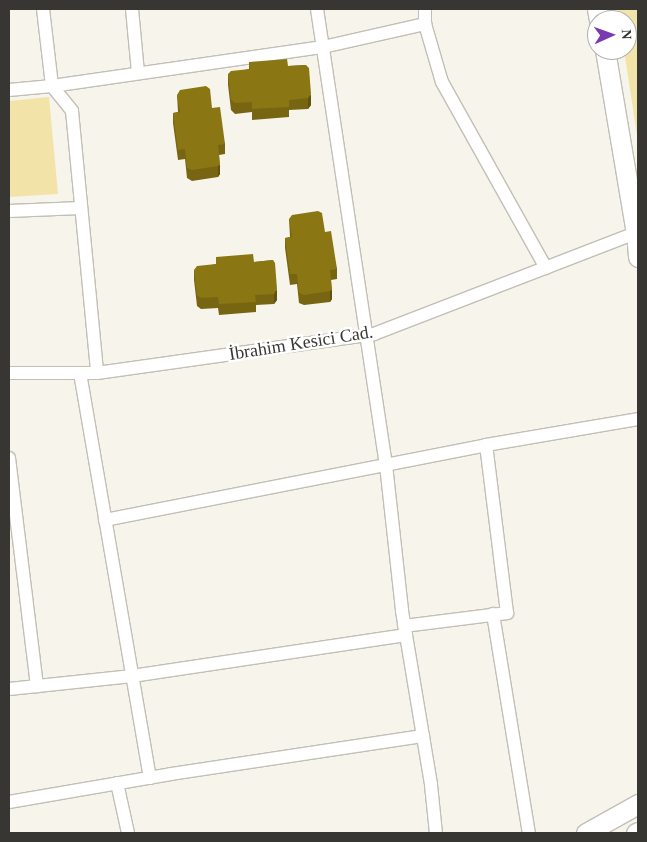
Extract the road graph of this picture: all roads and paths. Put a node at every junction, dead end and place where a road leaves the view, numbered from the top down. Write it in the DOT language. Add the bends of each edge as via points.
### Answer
graph roads {
  1 [pos="44,9"];
  2 [pos="132,9"];
  3 [pos="317,9"];
  4 [pos="425,9"];
  5 [pos="425,24"];
  6 [pos="323,47"];
  7 [pos="607,60"];
  8 [pos="138,73"];
  9 [pos="52,86"];
  10 [pos="9,90"];
  11 [pos="81,208"];
  12 [pos="9,211"];
  13 [pos="636,233"];
  14 [pos="638,257"];
  15 [pos="546,268"];
  16 [pos="366,335"];
  17 [pos="9,373"];
  18 [pos="80,373"];
  19 [pos="98,373"];
  20 [pos="638,419"];
  21 [pos="486,445"];
  22 [pos="9,458"];
  23 [pos="386,465"];
  24 [pos="105,520"];
  25 [pos="15,561"];
  26 [pos="493,614"];
  27 [pos="405,630"];
  28 [pos="132,676"];
  29 [pos="37,686"];
  30 [pos="9,689"];
  31 [pos="423,736"];
  32 [pos="150,778"];
  33 [pos="117,784"];
  34 [pos="9,802"];
  35 [pos="638,804"];
  36 [pos="128,833"];
  37 [pos="436,833"];
  38 [pos="529,833"];
  39 [pos="586,833"];
  1 -- 9 [label="street"];
  2 -- 8 [label="street"];
  3 -- 6 [label="street"];
  4 -- 5 [label="street"];
  5 -- 6 [label="street"];
  5 -- 15 [label="street" via="442,82"];
  6 -- 8 [label="street"];
  6 -- 16 [label="street"];
  7 -- 13 [label="street"];
  8 -- 9 [label="street"];
  9 -- 10 [label="street"];
  9 -- 11 [label="street" via="72,111"];
  11 -- 12 [label="street"];
  11 -- 19 [label="street"];
  13 -- 14 [label="street"];
  13 -- 15 [label="street, İbrahim Kesici Cad."];
  15 -- 16 [label="street, İbrahim Kesici Cad."];
  16 -- 19 [label="street, İbrahim Kesici Cad."];
  16 -- 23 [label="street"];
  17 -- 18 [label="street, İbrahim Kesici Cad."];
  18 -- 19 [label="street, İbrahim Kesici Cad."];
  18 -- 24 [label="street"];
  20 -- 21 [label="street"];
  21 -- 23 [label="street"];
  21 -- 26 [label="street" via="507,613"];
  22 -- 25 [label="street"];
  23 -- 24 [label="street"];
  23 -- 27 [label="street"];
  24 -- 28 [label="street"];
  25 -- 29 [label="street"];
  26 -- 27 [label="street"];
  26 -- 38 [label="street"];
  27 -- 28 [label="street"];
  27 -- 31 [label="street"];
  28 -- 29 [label="street"];
  28 -- 32 [label="street"];
  29 -- 30 [label="street"];
  31 -- 32 [label="street"];
  31 -- 37 [label="street"];
  32 -- 33 [label="street"];
  33 -- 34 [label="street"];
  33 -- 36 [label="street"];
  35 -- 39 [label="street"];
}
